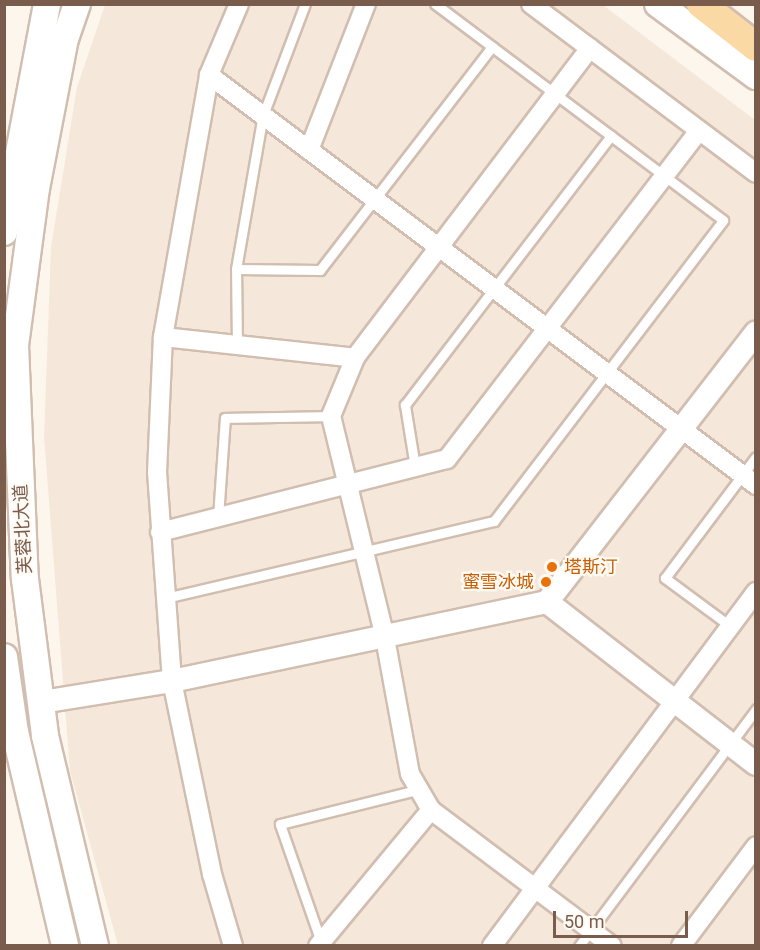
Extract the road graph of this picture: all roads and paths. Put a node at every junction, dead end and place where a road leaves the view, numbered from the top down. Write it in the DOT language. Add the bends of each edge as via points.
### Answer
graph roads {
  1 [pos="46,4"];
  2 [pos="76,4"];
  3 [pos="239,4"];
  4 [pos="305,4"];
  5 [pos="366,4"];
  6 [pos="435,4"];
  7 [pos="531,4"];
  8 [pos="658,4"];
  9 [pos="701,4"];
  10 [pos="492,47"];
  11 [pos="756,47"];
  12 [pos="590,48"];
  13 [pos="209,75"];
  14 [pos="756,76"];
  15 [pos="555,95"];
  16 [pos="263,116"];
  17 [pos="699,130"];
  18 [pos="611,136"];
  19 [pos="309,150"];
  20 [pos="756,173"];
  21 [pos="664,176"];
  22 [pos="376,199"];
  23 [pos="4,232"];
  24 [pos="441,249"];
  25 [pos="236,269"];
  26 [pos="494,288"];
  27 [pos="548,330"];
  28 [pos="756,333"];
  29 [pos="163,337"];
  30 [pos="237,346"];
  31 [pos="355,358"];
  32 [pos="607,374"];
  33 [pos="332,416"];
  34 [pos="681,430"];
  35 [pos="756,457"];
  36 [pos="415,467"];
  37 [pos="749,480"];
  38 [pos="346,484"];
  39 [pos="218,517"];
  40 [pos="160,532"];
  41 [pos="363,555"];
  42 [pos="756,592"];
  43 [pos="165,598"];
  44 [pos="547,602"];
  45 [pos="730,626"];
  46 [pos="385,638"];
  47 [pos="4,657"];
  48 [pos="172,681"];
  49 [pos="675,700"];
  50 [pos="42,702"];
  51 [pos="756,709"];
  52 [pos="729,744"];
  53 [pos="756,764"];
  54 [pos="420,789"];
  55 [pos="431,810"];
  56 [pos="756,846"];
  57 [pos="535,888"];
  58 [pos="591,930"];
  59 [pos="320,944"];
  60 [pos="65,945"];
  61 [pos="95,945"];
  62 [pos="233,945"];
  63 [pos="492,945"];
  64 [pos="579,945"];
  65 [pos="612,945"];
  66 [pos="681,945"];
  1 -- 23 [label="main road"];
  2 -- 50 [label="main road, 芙蓉北大道" via="36,188 15,345 25,579"];
  3 -- 13 [label="street"];
  4 -- 16 [label="lane"];
  5 -- 19 [label="street"];
  6 -- 10 [label="lane"];
  7 -- 12 [label="street"];
  8 -- 14 [label="main road"];
  9 -- 11 [label="main road"];
  10 -- 15 [label="lane"];
  10 -- 22 [label="lane"];
  12 -- 15 [label="street"];
  12 -- 17 [label="street"];
  13 -- 16 [label="street"];
  13 -- 29 [label="street"];
  15 -- 18 [label="lane"];
  15 -- 24 [label="street"];
  16 -- 19 [label="street"];
  16 -- 25 [label="lane"];
  17 -- 20 [label="street"];
  17 -- 21 [label="street"];
  18 -- 21 [label="lane"];
  18 -- 26 [label="lane"];
  19 -- 22 [label="street"];
  21 -- 27 [label="street"];
  21 -- 32 [label="lane" via="723,220"];
  22 -- 24 [label="street"];
  22 -- 25 [label="lane" via="320,270"];
  24 -- 26 [label="street"];
  24 -- 31 [label="street"];
  25 -- 30 [label="lane"];
  26 -- 27 [label="street"];
  26 -- 36 [label="lane" via="405,405"];
  27 -- 32 [label="street"];
  27 -- 36 [label="street" via="447,459"];
  28 -- 34 [label="street"];
  29 -- 30 [label="street"];
  29 -- 40 [label="street"];
  30 -- 31 [label="street"];
  31 -- 33 [label="street"];
  32 -- 34 [label="street"];
  32 -- 41 [label="lane" via="494,521"];
  33 -- 38 [label="street"];
  33 -- 39 [label="lane" via="225,418"];
  34 -- 37 [label="street"];
  34 -- 44 [label="street"];
  35 -- 37 [label="lane"];
  36 -- 38 [label="street"];
  37 -- 45 [label="lane" via="665,578"];
  38 -- 39 [label="street"];
  38 -- 41 [label="street"];
  39 -- 40 [label="street"];
  40 -- 43 [label="street"];
  41 -- 43 [label="lane"];
  41 -- 46 [label="street"];
  42 -- 45 [label="street"];
  43 -- 48 [label="street"];
  44 -- 46 [label="street"];
  44 -- 49 [label="street"];
  45 -- 49 [label="street"];
  46 -- 48 [label="street"];
  46 -- 54 [label="street" via="410,774"];
  47 -- 60 [label="main road" via="15,732"];
  48 -- 50 [label="street"];
  48 -- 62 [label="street" via="212,874"];
  49 -- 52 [label="street"];
  49 -- 57 [label="street"];
  50 -- 61 [label="main road, 芙蓉北大道"];
  51 -- 52 [label="lane"];
  52 -- 53 [label="street"];
  52 -- 58 [label="lane"];
  54 -- 55 [label="street"];
  54 -- 59 [label="lane" via="280,824"];
  55 -- 57 [label="street"];
  55 -- 59 [label="street"];
  56 -- 66 [label="street"];
  57 -- 58 [label="street"];
  57 -- 63 [label="street"];
  58 -- 64 [label="lane"];
  58 -- 65 [label="street"];
}
